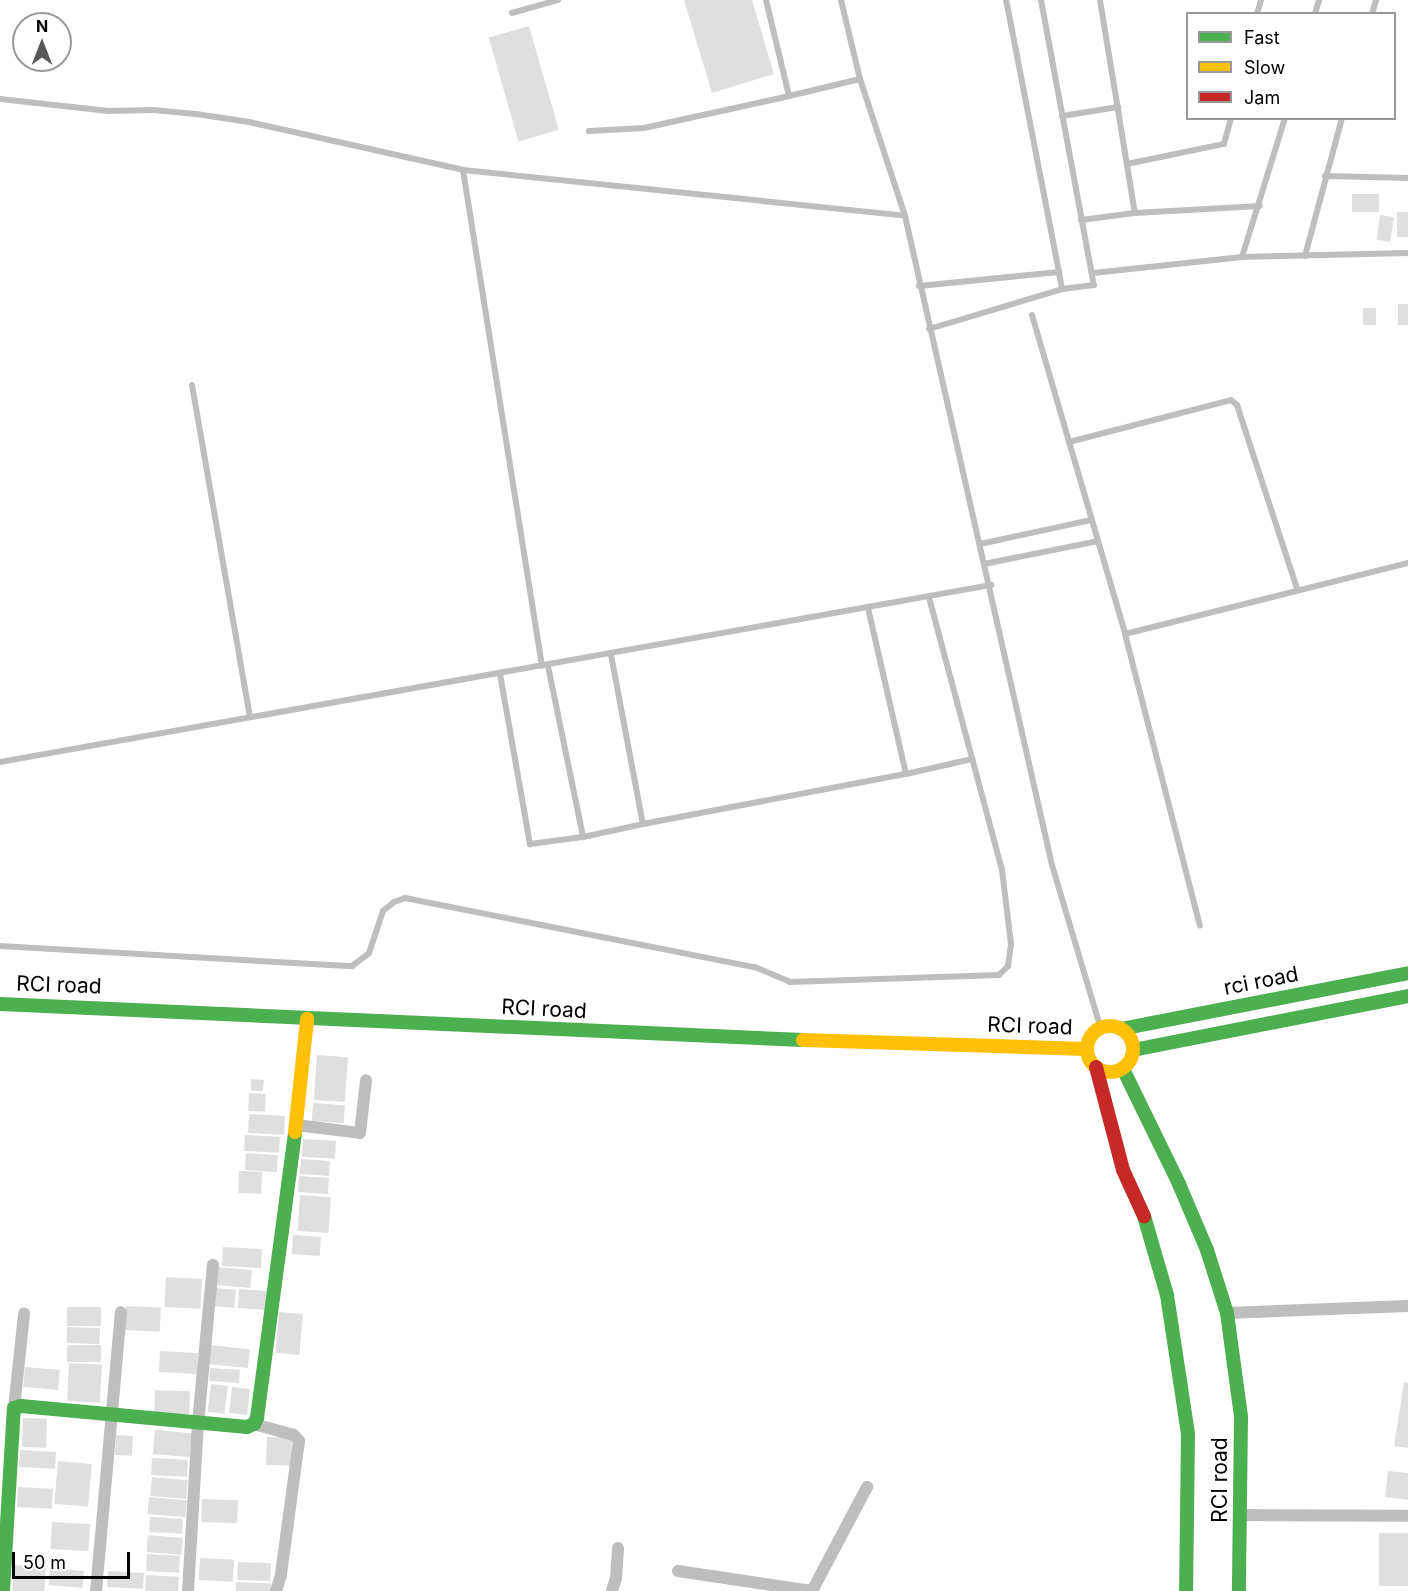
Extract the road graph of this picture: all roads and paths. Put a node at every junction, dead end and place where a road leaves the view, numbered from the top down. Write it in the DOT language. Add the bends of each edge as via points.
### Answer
graph roads {
  1 [pos="558,0"];
  2 [pos="766,0"];
  3 [pos="842,0"];
  4 [pos="1005,0"];
  5 [pos="1041,0"];
  6 [pos="1100,0"];
  7 [pos="513,13"];
  8 [pos="860,79"];
  9 [pos="789,96"];
  10 [pos="0,99"];
  11 [pos="1118,107"];
  12 [pos="1062,116"];
  13 [pos="1230,120"];
  14 [pos="1284,120"];
  15 [pos="1341,120"];
  16 [pos="589,131"];
  17 [pos="1127,164"];
  18 [pos="463,170"];
  19 [pos="1325,176"];
  20 [pos="1408,178"];
  21 [pos="1260,206"];
  22 [pos="1135,213"];
  23 [pos="905,216"];
  24 [pos="1081,220"];
  25 [pos="1408,253"];
  26 [pos="1305,256"];
  27 [pos="1242,257"];
  28 [pos="1059,272"];
  29 [pos="1092,273"];
  30 [pos="919,286"];
  31 [pos="1062,290"];
  32 [pos="1032,315"];
  33 [pos="930,329"];
  34 [pos="192,386"];
  35 [pos="1069,442"];
  36 [pos="1092,520"];
  37 [pos="1098,541"];
  38 [pos="980,544"];
  39 [pos="1408,563"];
  40 [pos="984,564"];
  41 [pos="991,585"];
  42 [pos="1297,589"];
  43 [pos="929,597"];
  44 [pos="867,608"];
  45 [pos="1125,634"];
  46 [pos="611,655"];
  47 [pos="545,666"];
  48 [pos="500,674"];
  49 [pos="250,717"];
  50 [pos="972,759"];
  51 [pos="0,762"];
  52 [pos="906,774"];
  53 [pos="642,824"];
  54 [pos="583,837"];
  55 [pos="1200,926"];
  56 [pos="0,946"];
  57 [pos="1408,973"];
  58 [pos="1408,996"];
  59 [pos="0,1004"];
  60 [pos="307,1019"];
  61 [pos="1101,1029"];
  62 [pos="1122,1029"];
  63 [pos="1087,1048"];
  64 [pos="1133,1050"];
  65 [pos="1096,1067"];
  66 [pos="1123,1069"];
  67 [pos="366,1080"];
  68 [pos="296,1125"];
  69 [pos="213,1266"];
  70 [pos="1408,1306"];
  71 [pos="121,1312"];
  72 [pos="24,1314"];
  73 [pos="1227,1314"];
  74 [pos="14,1408"];
  75 [pos="112,1415"];
  76 [pos="198,1423"];
  77 [pos="254,1424"];
  78 [pos="867,1487"];
  79 [pos="1241,1515"];
  80 [pos="1408,1516"];
  81 [pos="618,1548"];
  82 [pos="678,1571"];
  83 [pos="3,1591"];
  84 [pos="96,1591"];
  85 [pos="188,1591"];
  86 [pos="276,1591"];
  87 [pos="612,1591"];
  88 [pos="812,1591"];
  89 [pos="1186,1591"];
  90 [pos="1239,1591"];
  1 -- 7 [label="lane"];
  2 -- 9 [label="lane"];
  3 -- 8 [label="lane"];
  4 -- 28 [label="lane"];
  5 -- 12 [label="lane"];
  6 -- 11 [label="lane"];
  8 -- 9 [label="lane"];
  8 -- 23 [label="lane"];
  9 -- 16 [label="lane" via="644,128"];
  10 -- 18 [label="lane" via="108,111 164,111 249,122"];
  11 -- 12 [label="lane"];
  11 -- 17 [label="lane"];
  12 -- 24 [label="lane"];
  13 -- 17 [label="lane" via="1224,144"];
  14 -- 21 [label="lane"];
  15 -- 19 [label="lane"];
  17 -- 22 [label="lane"];
  18 -- 23 [label="lane"];
  18 -- 47 [label="lane"];
  19 -- 20 [label="lane"];
  19 -- 26 [label="lane"];
  21 -- 22 [label="lane"];
  21 -- 27 [label="lane"];
  22 -- 24 [label="lane"];
  23 -- 30 [label="lane"];
  24 -- 29 [label="lane"];
  25 -- 26 [label="lane"];
  26 -- 27 [label="lane"];
  27 -- 29 [label="lane"];
  28 -- 30 [label="lane"];
  28 -- 31 [label="lane"];
  29 -- 31 [label="lane" via="1094,285"];
  30 -- 33 [label="lane"];
  31 -- 33 [label="lane"];
  32 -- 35 [label="lane"];
  33 -- 38 [label="lane"];
  34 -- 49 [label="lane"];
  35 -- 36 [label="lane"];
  35 -- 42 [label="lane" via="1231,400 1237,405"];
  36 -- 37 [label="lane"];
  36 -- 38 [label="lane"];
  37 -- 40 [label="lane"];
  37 -- 45 [label="lane"];
  38 -- 40 [label="lane"];
  39 -- 42 [label="lane"];
  40 -- 41 [label="lane"];
  41 -- 43 [label="lane"];
  41 -- 61 [label="lane" via="1052,865"];
  42 -- 45 [label="lane"];
  43 -- 44 [label="lane"];
  43 -- 50 [label="lane"];
  44 -- 46 [label="lane"];
  44 -- 52 [label="lane"];
  45 -- 55 [label="lane"];
  46 -- 47 [label="lane"];
  46 -- 53 [label="lane"];
  47 -- 48 [label="lane"];
  47 -- 54 [label="lane"];
  48 -- 49 [label="lane"];
  48 -- 54 [label="lane" via="527,840 534,846"];
  49 -- 51 [label="lane"];
  50 -- 52 [label="lane"];
  50 -- 56 [label="lane" via="1002,870 1011,944 1008,966 999,975 790,982 755,967 405,898 383,911 369,953 352,966"];
  52 -- 53 [label="lane"];
  53 -- 54 [label="lane"];
  57 -- 62 [label="street, rci road"];
  58 -- 64 [label="street, RCI road"];
  59 -- 60 [label="street, RCI road"];
  60 -- 63 [label="street, RCI road" via="724,1038"];
  60 -- 68 [label="street"];
  61 -- 62 [label="street"];
  61 -- 63 [label="street"];
  62 -- 64 [label="street"];
  63 -- 65 [label="street"];
  64 -- 66 [label="street"];
  65 -- 66 [label="street" via="1108,1072"];
  65 -- 89 [label="street" via="1124,1170 1146,1220 1167,1295 1179,1362 1188,1434"];
  66 -- 73 [label="street, RCI road" via="1179,1184 1207,1250"];
  67 -- 68 [label="street" via="360,1133"];
  68 -- 77 [label="street"];
  69 -- 76 [label="street"];
  70 -- 73 [label="street"];
  71 -- 75 [label="street"];
  72 -- 74 [label="street"];
  73 -- 79 [label="street, RCI road" via="1241,1417"];
  74 -- 75 [label="street"];
  74 -- 83 [label="street"];
  75 -- 76 [label="street"];
  75 -- 84 [label="street"];
  76 -- 77 [label="street" via="247,1427"];
  76 -- 85 [label="street"];
  77 -- 86 [label="street" via="294,1435 299,1441"];
  78 -- 88 [label="street"];
  79 -- 80 [label="street"];
  79 -- 90 [label="street, RCI road"];
  81 -- 87 [label="street"];
  82 -- 88 [label="street"];
}
